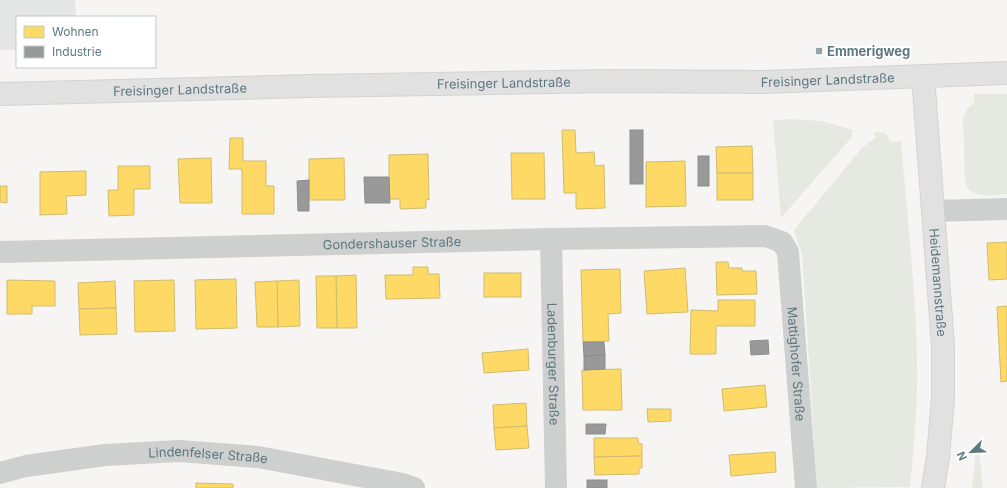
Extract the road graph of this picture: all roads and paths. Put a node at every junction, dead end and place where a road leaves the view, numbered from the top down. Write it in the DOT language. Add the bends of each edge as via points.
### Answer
graph roads {
  1 [pos="1007,73"];
  2 [pos="923,76"];
  3 [pos="0,94"];
  4 [pos="1007,209"];
  5 [pos="934,211"];
  6 [pos="551,239"];
  7 [pos="782,242"];
  8 [pos="0,252"];
  9 [pos="0,473"];
  10 [pos="414,488"];
  11 [pos="556,488"];
  12 [pos="806,488"];
  13 [pos="933,488"];
  1 -- 2 [label="main road, Freisinger Landstraße"];
  2 -- 3 [label="main road, Freisinger Landstraße" via="765,82 594,81"];
  2 -- 5 [label="main road, Heidemannstraße"];
  4 -- 5 [label="street"];
  5 -- 13 [label="main road, Heidemannstraße" via="943,346 943,398"];
  6 -- 7 [label="street, Gondershauser Straße" via="765,236"];
  6 -- 8 [label="street, Gondershauser Straße"];
  6 -- 11 [label="street, Ladenburger Straße"];
  7 -- 12 [label="street, Mattighofer Straße" via="788,252"];
  9 -- 10 [label="street, Lindenfelser Straße" via="26,466 105,455 179,451 258,457"];
}
